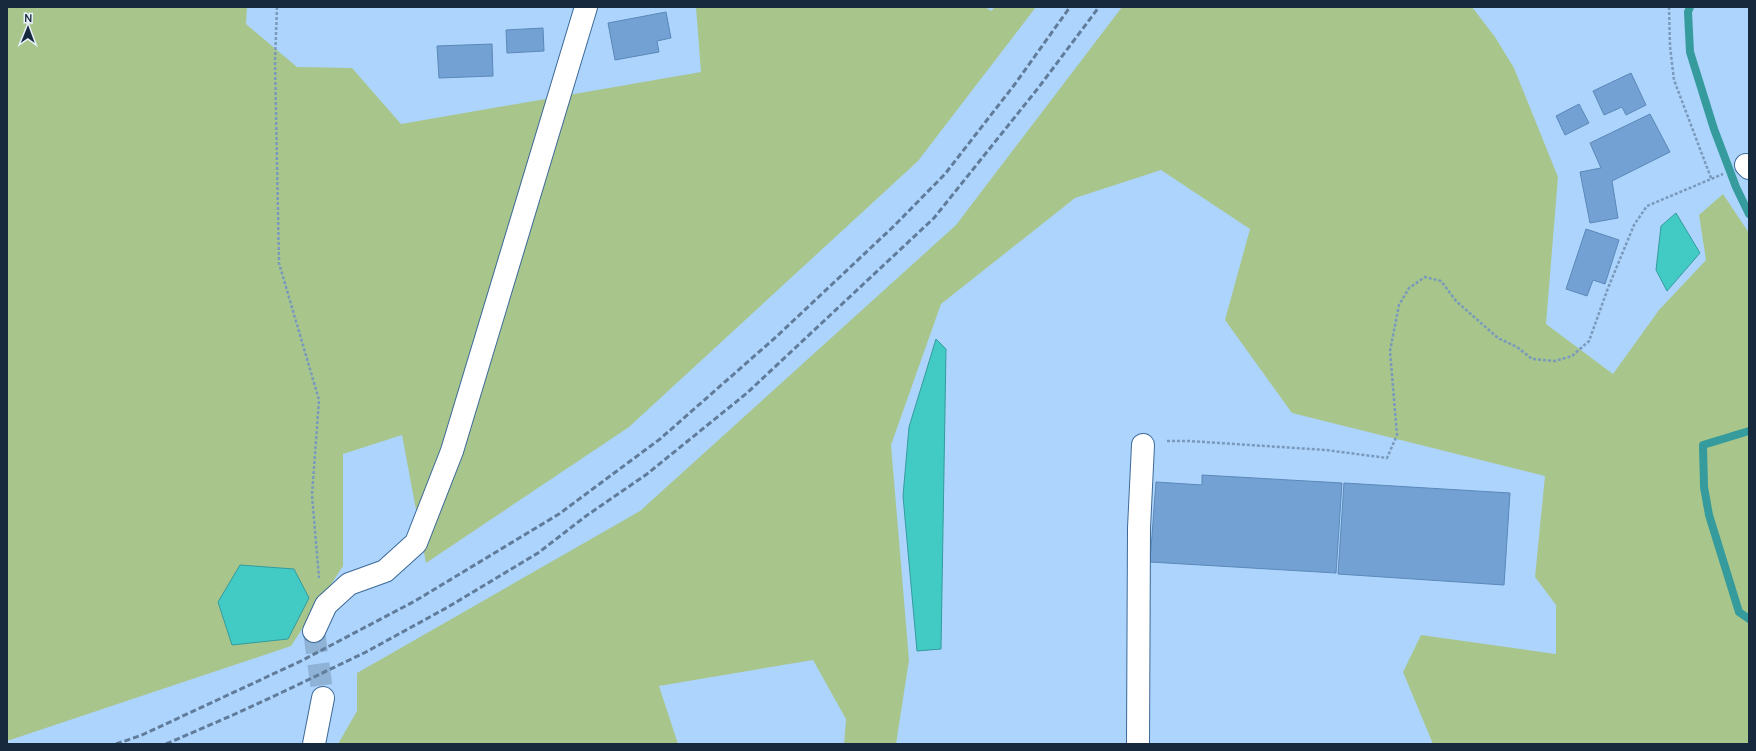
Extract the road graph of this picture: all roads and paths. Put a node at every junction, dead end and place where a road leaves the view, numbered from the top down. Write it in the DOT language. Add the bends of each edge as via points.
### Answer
graph roads {
  1 [pos="277,7"];
  2 [pos="586,7"];
  3 [pos="1669,7"];
  4 [pos="1143,445"];
  5 [pos="326,605"];
  6 [pos="314,631"];
  7 [pos="323,698"];
  8 [pos="314,744"];
  9 [pos="1138,744"];
  1 -- 5 [label="path" via="275,61 279,263 319,400 312,495 317,572"];
  2 -- 5 [label="street" via="452,451 416,543 385,571 349,584"];
  3 -- 4 [label="path" via="1674,80 1711,178 1647,206 1634,225 1589,341 1572,356 1555,361 1532,359 1517,347 1498,338 1456,301 1441,281 1425,277 1409,288 1399,305 1390,351 1397,435 1387,458 1326,450 1189,441"];
  4 -- 9 [label="street" via="1139,528"];
  5 -- 6 [label="street"];
  7 -- 8 [label="street"];
}
